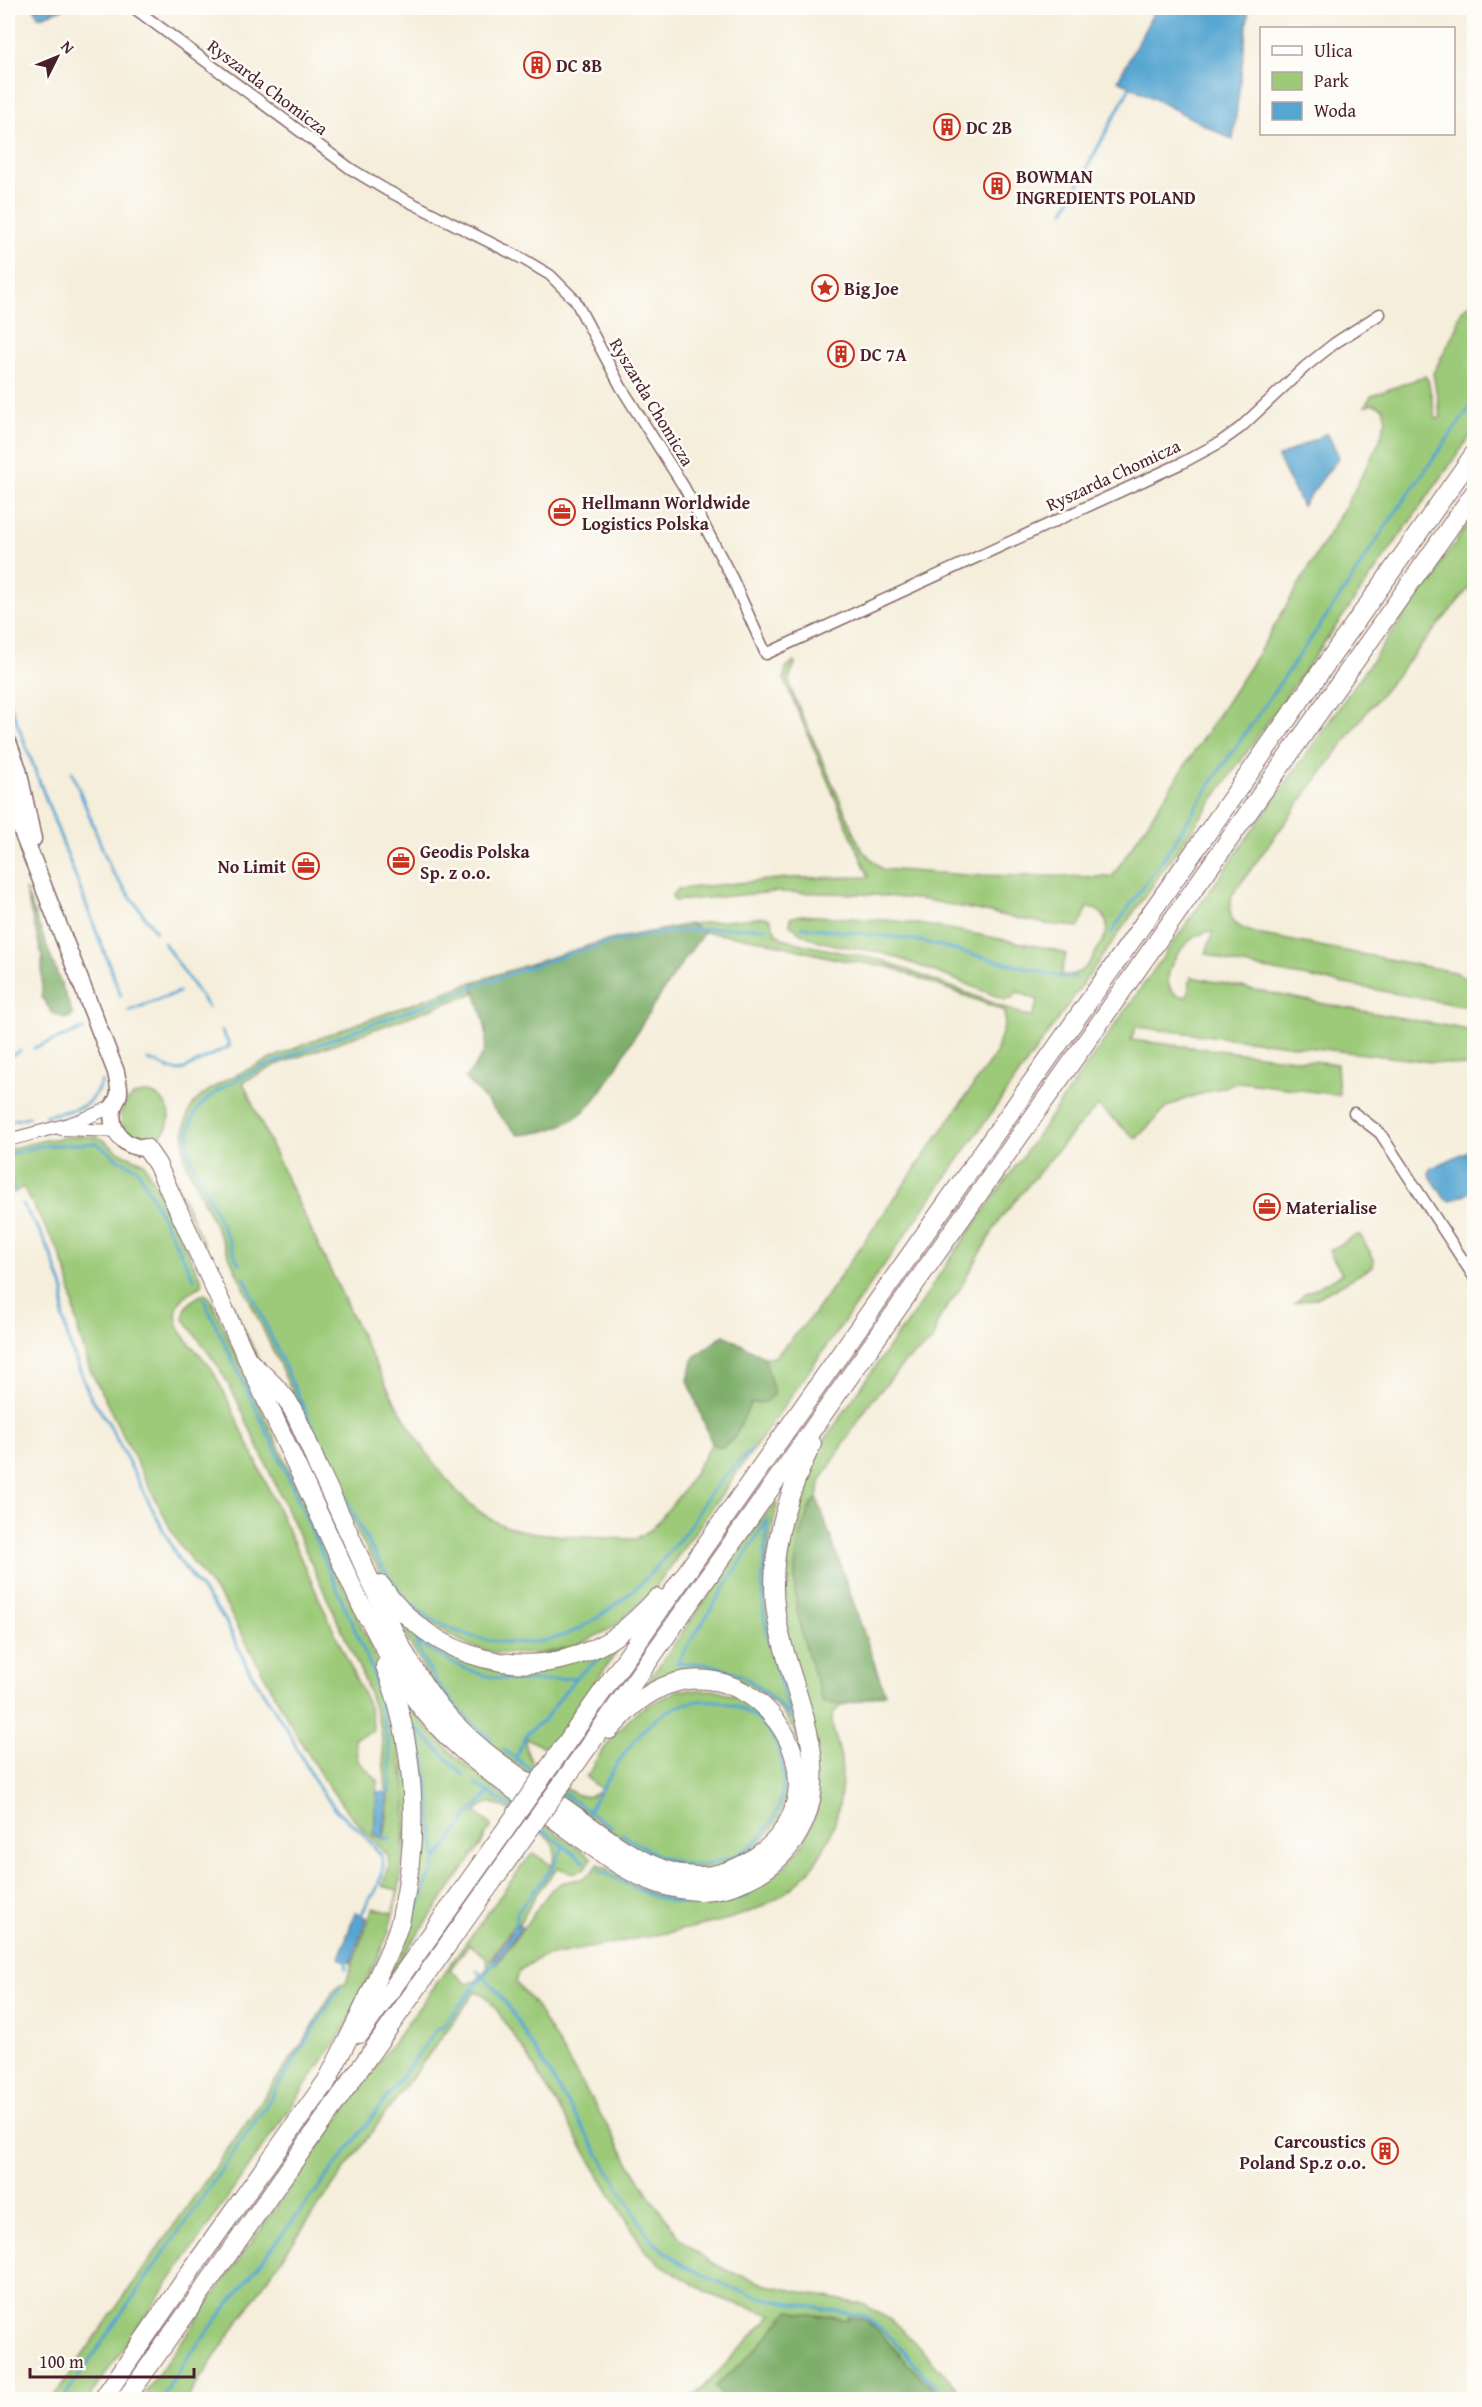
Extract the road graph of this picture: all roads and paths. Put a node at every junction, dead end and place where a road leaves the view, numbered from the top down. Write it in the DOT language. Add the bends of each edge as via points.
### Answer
graph roads {
  1 [pos="134,8"];
  2 [pos="1380,314"];
  3 [pos="1474,454"];
  4 [pos="1474,493"];
  5 [pos="8,742"];
  6 [pos="8,796"];
  7 [pos="40,879"];
  8 [pos="114,1105"];
  9 [pos="1354,1113"];
  10 [pos="54,1129"];
  11 [pos="116,1131"];
  12 [pos="8,1140"];
  13 [pos="146,1148"];
  14 [pos="1474,1277"];
  15 [pos="247,1359"];
  16 [pos="835,1397"];
  17 [pos="759,1467"];
  18 [pos="351,1537"];
  19 [pos="361,1604"];
  20 [pos="573,1768"];
  21 [pos="325,2085"];
  22 [pos="102,2400"];
  23 [pos="125,2400"];
  1 -- 2 [label="street, Ryszarda Chomicza" via="351,169 523,259 549,275 575,300 621,387 684,487 766,654 1219,443 1306,366"];
  3 -- 17 [label="highway"];
  4 -- 16 [label="highway"];
  5 -- 7 [label="main road" via="18,769"];
  6 -- 7 [label="main road"];
  7 -- 8 [label="main road" via="116,1072 119,1096"];
  8 -- 10 [label="street"];
  8 -- 11 [label="main road" via="112,1119"];
  9 -- 14 [label="street" via="1380,1133"];
  10 -- 11 [label="street"];
  10 -- 12 [label="street"];
  11 -- 13 [label="main road" via="128,1144"];
  13 -- 15 [label="highway" via="157,1164"];
  15 -- 18 [label="highway" via="287,1401"];
  15 -- 19 [label="highway"];
  16 -- 19 [label="highway" via="791,1490 775,1564 775,1608 811,1746 810,1808 799,1834 784,1853 764,1871 742,1883 698,1891 650,1881 601,1852 479,1766 442,1733 412,1695"];
  16 -- 20 [label="highway"];
  17 -- 18 [label="highway" via="730,1496 644,1611 588,1651 544,1662 480,1659 423,1631 387,1594"];
  17 -- 21 [label="highway, bridge"];
  18 -- 20 [label="highway" via="405,1655 449,1718 504,1766 634,1855 654,1866 689,1876 740,1867 776,1839 790,1817 797,1790 794,1754 777,1719 751,1696 711,1681 667,1686 638,1701"];
  19 -- 21 [label="highway" via="402,1719 410,1760 412,1831 401,1919"];
  20 -- 23 [label="highway, bridge"];
  21 -- 22 [label="highway"];
}
